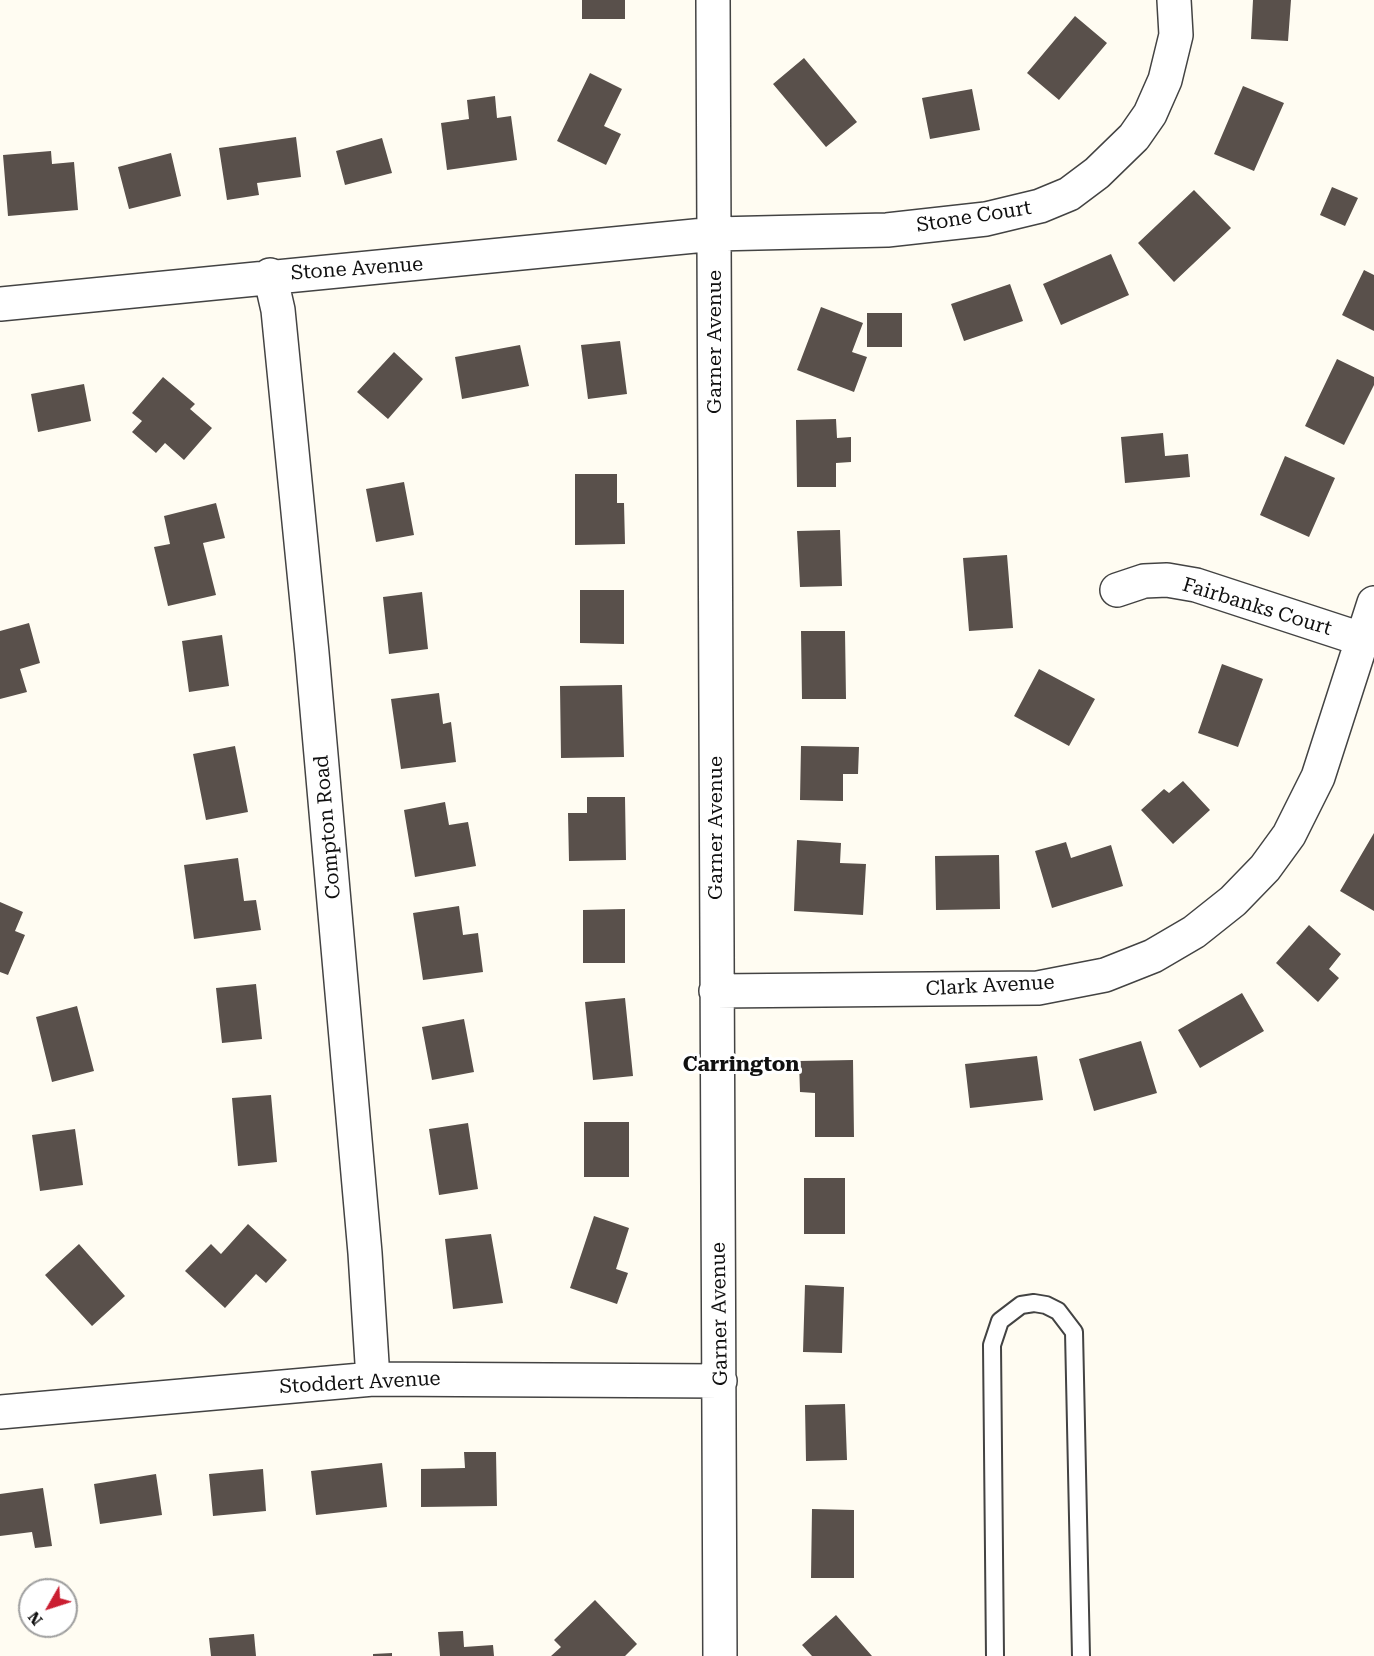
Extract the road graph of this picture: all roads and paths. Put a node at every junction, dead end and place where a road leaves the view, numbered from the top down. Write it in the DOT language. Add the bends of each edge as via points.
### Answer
graph roads {
  1 [pos="713,0"];
  2 [pos="1174,0"];
  3 [pos="715,234"];
  4 [pos="270,275"];
  5 [pos="0,304"];
  6 [pos="1117,590"];
  7 [pos="1374,603"];
  8 [pos="1361,639"];
  9 [pos="716,992"];
  10 [pos="373,1379"];
  11 [pos="720,1381"];
  12 [pos="0,1412"];
  13 [pos="720,1656"];
  14 [pos="994,1656"];
  15 [pos="1081,1656"];
  1 -- 3 [label="street, Garner Avenue"];
  2 -- 3 [label="street, Stone Court" via="1176,34 1165,80 1150,114 1117,156 1069,194 1040,206 986,219 887,230"];
  3 -- 4 [label="street, Stone Avenue" via="361,270"];
  3 -- 9 [label="street, Garner Avenue"];
  4 -- 5 [label="street, Stone Avenue"];
  4 -- 10 [label="street, Compton Road" via="278,310 312,653"];
  6 -- 8 [label="street, Fairbanks Court" via="1144,581 1196,585"];
  7 -- 8 [label="street, Clark Avenue"];
  8 -- 9 [label="street, Clark Avenue" via="1318,777 1289,835 1233,901 1194,932 1153,956 1105,975 1038,988"];
  9 -- 11 [label="street, Garner Avenue"];
  10 -- 11 [label="street, Stoddert Avenue"];
  10 -- 12 [label="street, Stoddert Avenue"];
  11 -- 13 [label="street, Garner Avenue"];
  14 -- 15 [label="lane" via="992,1345 1000,1321 1021,1305 1034,1303 1058,1311 1067,1320 1074,1338"];
}
